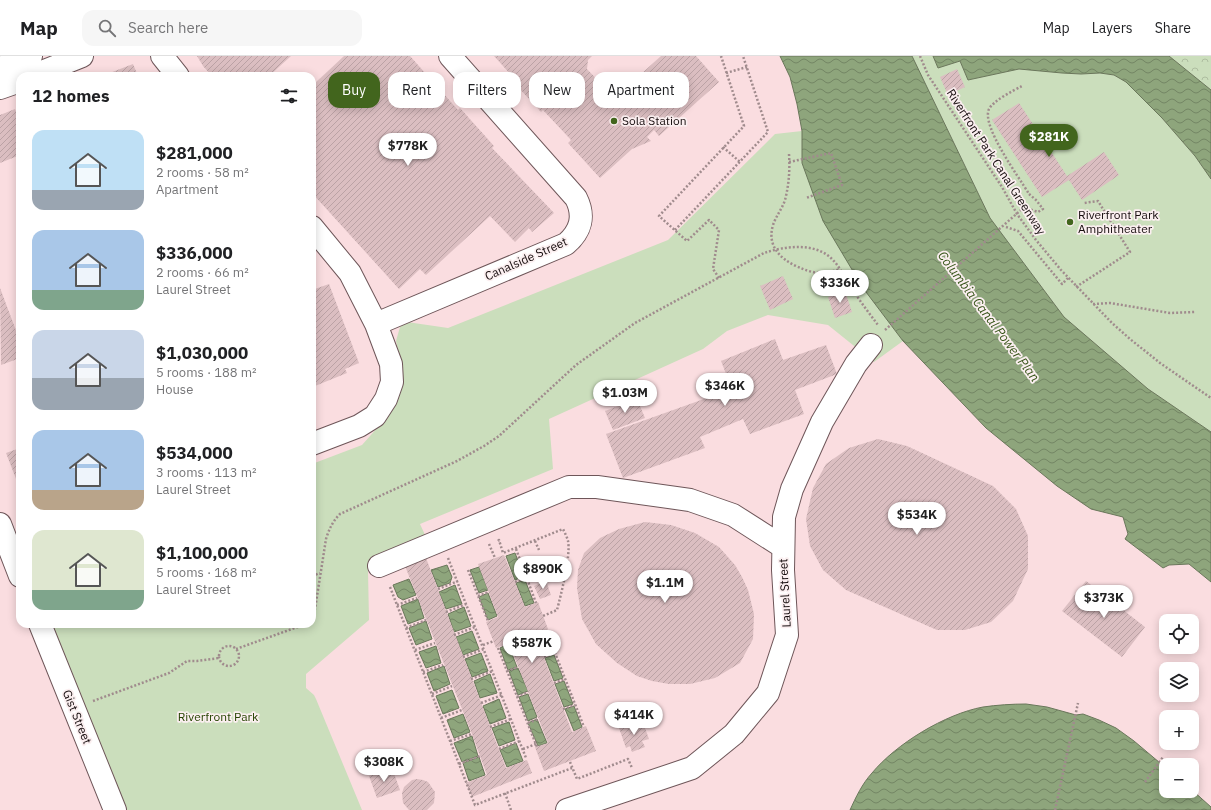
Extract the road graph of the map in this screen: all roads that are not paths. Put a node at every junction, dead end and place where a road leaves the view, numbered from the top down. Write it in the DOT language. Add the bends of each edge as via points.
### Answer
graph roads {
  1 [pos="31,56"];
  2 [pos="82,56"];
  3 [pos="162,56"];
  4 [pos="450,56"];
  5 [pos="0,68"];
  6 [pos="42,72"];
  7 [pos="175,72"];
  8 [pos="16,82"];
  9 [pos="0,88"];
  10 [pos="316,232"];
  11 [pos="376,324"];
  12 [pos="875,336"];
  13 [pos="316,442"];
  14 [pos="0,524"];
  15 [pos="784,547"];
  16 [pos="13,563"];
  17 [pos="379,566"];
  18 [pos="42,628"];
  19 [pos="115,810"];
  20 [pos="567,810"];
  1 -- 5 [label="street"];
  2 -- 6 [label="street"];
  3 -- 7 [label="street"];
  4 -- 11 [label="street, Canalside Street" via="576,198 581,206 581,222 566,244"];
  8 -- 9 [label="street"];
  10 -- 11 [label="street" via="350,273"];
  11 -- 13 [label="street" via="391,364 392,382 386,399 375,416 359,426"];
  12 -- 15 [label="street, Laurel Street" via="822,422 792,489 784,516"];
  14 -- 16 [label="street"];
  15 -- 17 [label="street" via="733,516 690,500 597,487 569,487"];
  15 -- 20 [label="street, Laurel Street" via="787,635 768,693 734,734 692,768"];
  18 -- 19 [label="street, Gist Street"];
}
